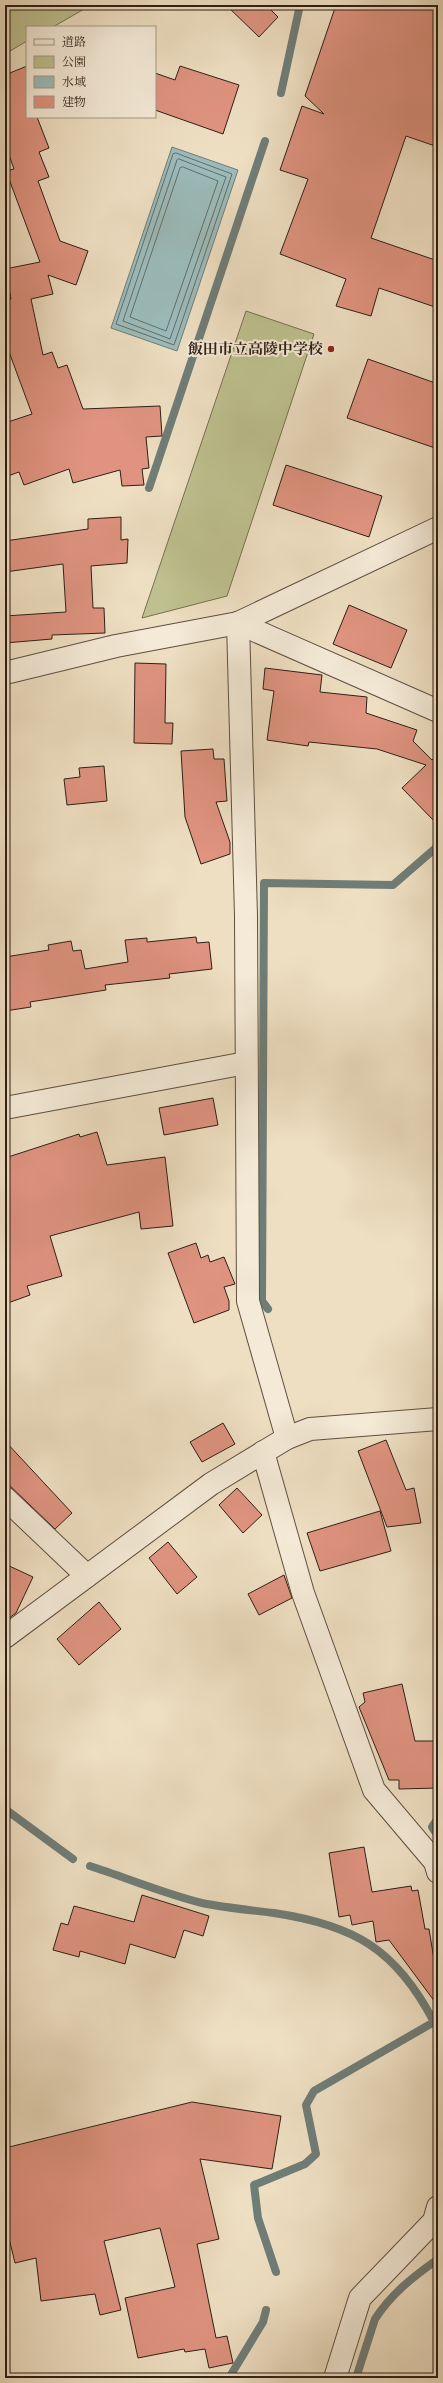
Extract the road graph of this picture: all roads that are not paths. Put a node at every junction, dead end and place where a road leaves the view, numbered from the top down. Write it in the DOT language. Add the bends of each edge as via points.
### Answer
graph roads {
  1 [pos="438,528"];
  2 [pos="238,623"];
  3 [pos="5,673"];
  4 [pos="438,711"];
  5 [pos="246,1063"];
  6 [pos="5,1108"];
  7 [pos="438,1419"];
  8 [pos="287,1438"];
  9 [pos="263,1452"];
  10 [pos="5,1498"];
  11 [pos="87,1576"];
  12 [pos="5,1637"];
  13 [pos="438,1872"];
  14 [pos="438,2207"];
  15 [pos="335,2378"];
  1 -- 2 [label="street"];
  2 -- 3 [label="street" via="116,646"];
  2 -- 4 [label="street"];
  2 -- 5 [label="street" via="243,763"];
  5 -- 6 [label="street"];
  5 -- 8 [label="street" via="248,1301"];
  7 -- 8 [label="street" via="310,1429"];
  8 -- 9 [label="street"];
  9 -- 11 [label="street" via="211,1484"];
  9 -- 13 [label="street" via="303,1593 374,1790 435,1862"];
  10 -- 11 [label="street"];
  11 -- 12 [label="street"];
  14 -- 15 [label="street" via="434,2221 360,2298"];
}
